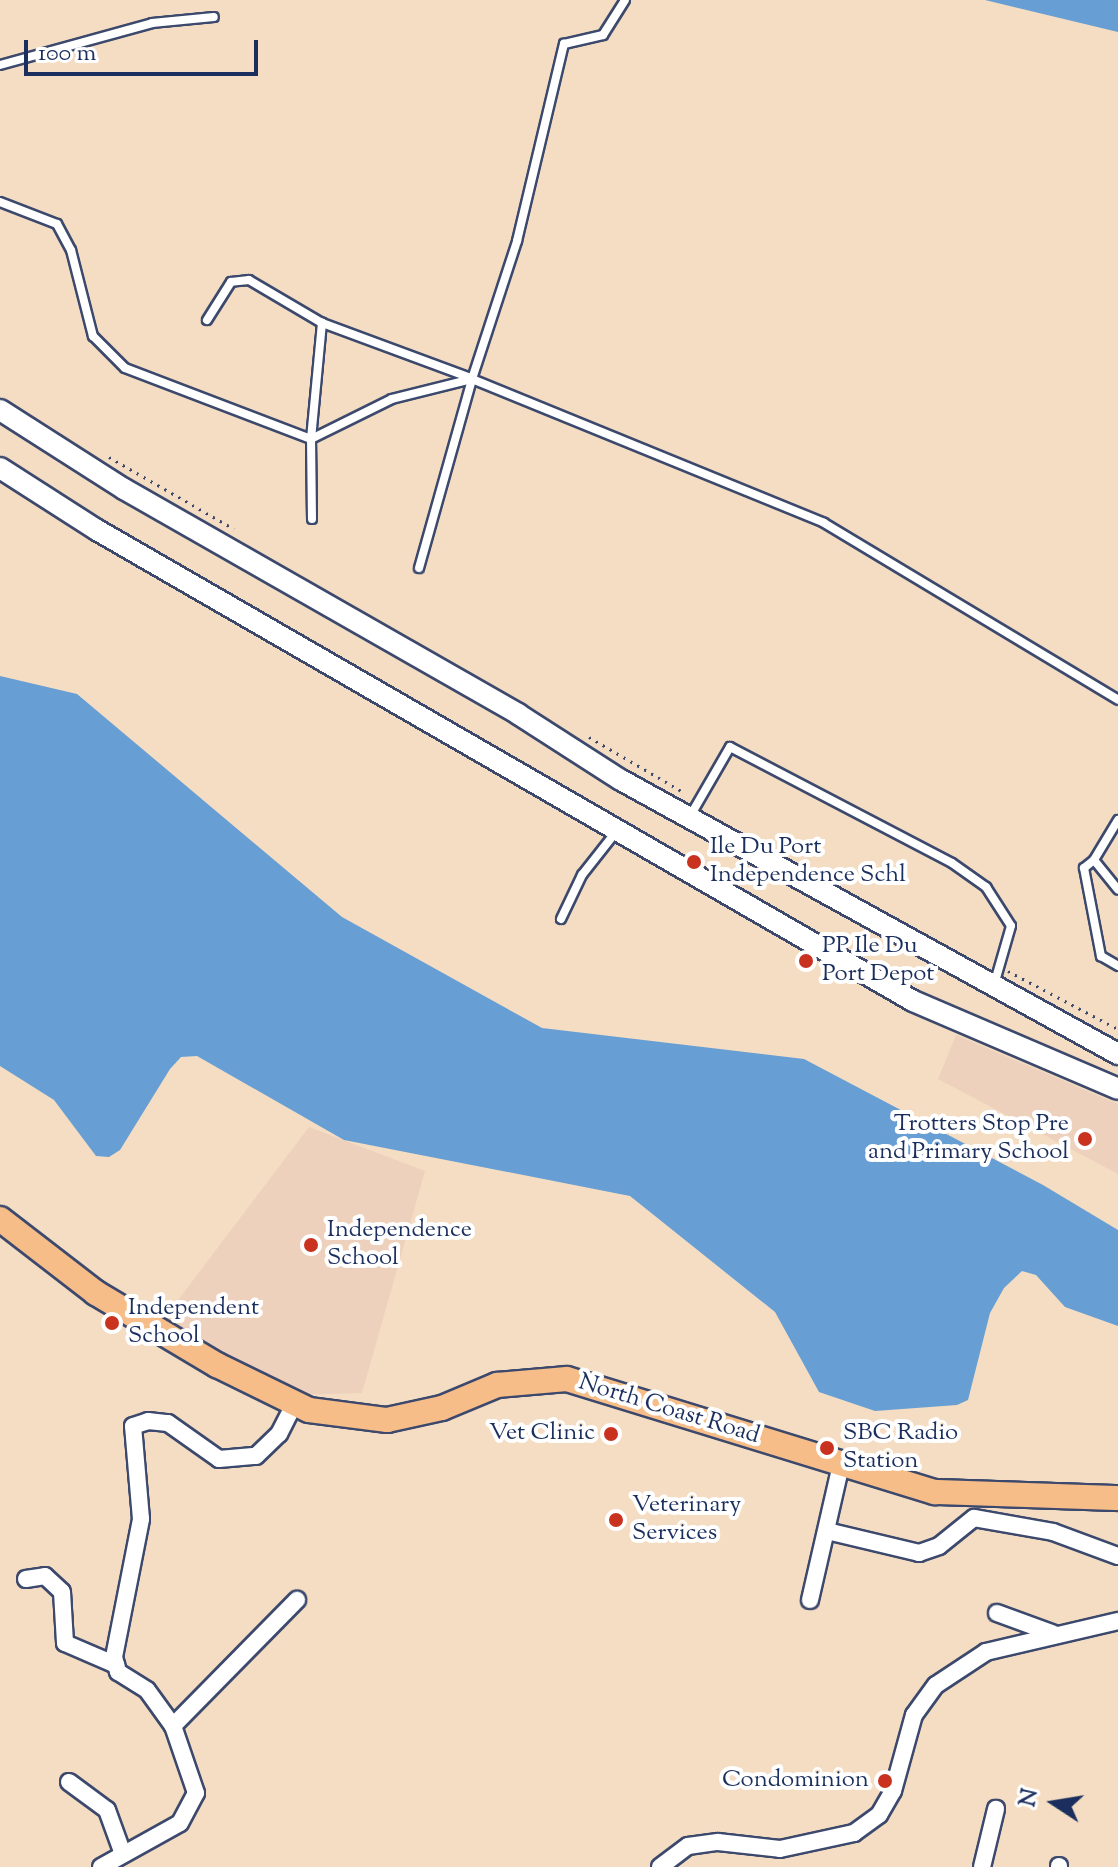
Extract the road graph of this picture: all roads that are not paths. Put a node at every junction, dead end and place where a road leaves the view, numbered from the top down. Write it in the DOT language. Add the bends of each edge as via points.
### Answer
graph roads {
  1 [pos="625,0"];
  2 [pos="214,17"];
  3 [pos="0,65"];
  4 [pos="0,202"];
  5 [pos="207,320"];
  6 [pos="322,323"];
  7 [pos="472,379"];
  8 [pos="0,410"];
  9 [pos="311,439"];
  10 [pos="0,468"];
  11 [pos="312,519"];
  12 [pos="419,568"];
  13 [pos="1118,700"];
  14 [pos="694,810"];
  15 [pos="1118,820"];
  16 [pos="619,828"];
  17 [pos="1094,860"];
  18 [pos="1118,890"];
  19 [pos="561,919"];
  20 [pos="1118,966"];
  21 [pos="997,976"];
  22 [pos="1118,1054"];
  23 [pos="1118,1089"];
  24 [pos="0,1219"];
  25 [pos="294,1404"];
  26 [pos="841,1465"];
  27 [pos="1114,1502"];
  28 [pos="827,1531"];
  29 [pos="1118,1556"];
  30 [pos="26,1579"];
  31 [pos="297,1600"];
  32 [pos="810,1600"];
  33 [pos="997,1613"];
  34 [pos="1118,1621"];
  35 [pos="1052,1633"];
  36 [pos="116,1665"];
  37 [pos="173,1726"];
  38 [pos="69,1782"];
  39 [pos="996,1809"];
  40 [pos="123,1854"];
  41 [pos="101,1867"];
  42 [pos="660,1867"];
  43 [pos="982,1867"];
  1 -- 7 [label="lane" via="603,35 564,44 517,241"];
  2 -- 3 [label="lane" via="152,23"];
  4 -- 9 [label="lane" via="57,224 71,250 93,336 125,368"];
  5 -- 6 [label="lane" via="231,282 249,280"];
  6 -- 7 [label="lane"];
  6 -- 9 [label="lane"];
  7 -- 9 [label="lane" via="392,399"];
  7 -- 12 [label="lane"];
  7 -- 13 [label="lane" via="824,523"];
  8 -- 14 [label="street" via="138,497"];
  9 -- 11 [label="lane"];
  10 -- 16 [label="street" via="97,530"];
  14 -- 21 [label="street"];
  14 -- 21 [label="lane" via="730,747 952,863 986,887 1011,926"];
  15 -- 17 [label="lane"];
  16 -- 19 [label="lane" via="582,875"];
  16 -- 23 [label="street" via="937,1013"];
  17 -- 18 [label="lane"];
  17 -- 20 [label="lane" via="1084,868 1101,956"];
  21 -- 22 [label="street"];
  24 -- 25 [label="main road, North Coast Road" via="96,1293"];
  25 -- 26 [label="main road, North Coast Road" via="387,1420 442,1408 497,1385 567,1379"];
  25 -- 36 [label="street" via="279,1434 256,1456 219,1459 168,1423 133,1426 141,1519"];
  26 -- 27 [label="main road, North Coast Road" via="935,1492"];
  26 -- 28 [label="street"];
  28 -- 29 [label="street" via="919,1553 939,1546 974,1518 1053,1532"];
  28 -- 32 [label="street"];
  30 -- 36 [label="street" via="45,1576 62,1592 65,1643"];
  31 -- 37 [label="street"];
  33 -- 35 [label="street"];
  34 -- 35 [label="street"];
  35 -- 42 [label="street" via="986,1652 924,1697 893,1791 879,1815 854,1833 780,1849 718,1842 688,1846"];
  36 -- 37 [label="street" via="118,1672 147,1690"];
  37 -- 40 [label="street" via="196,1793 191,1809 180,1823"];
  38 -- 40 [label="street" via="107,1810"];
  39 -- 43 [label="street"];
  40 -- 41 [label="street"];
}
